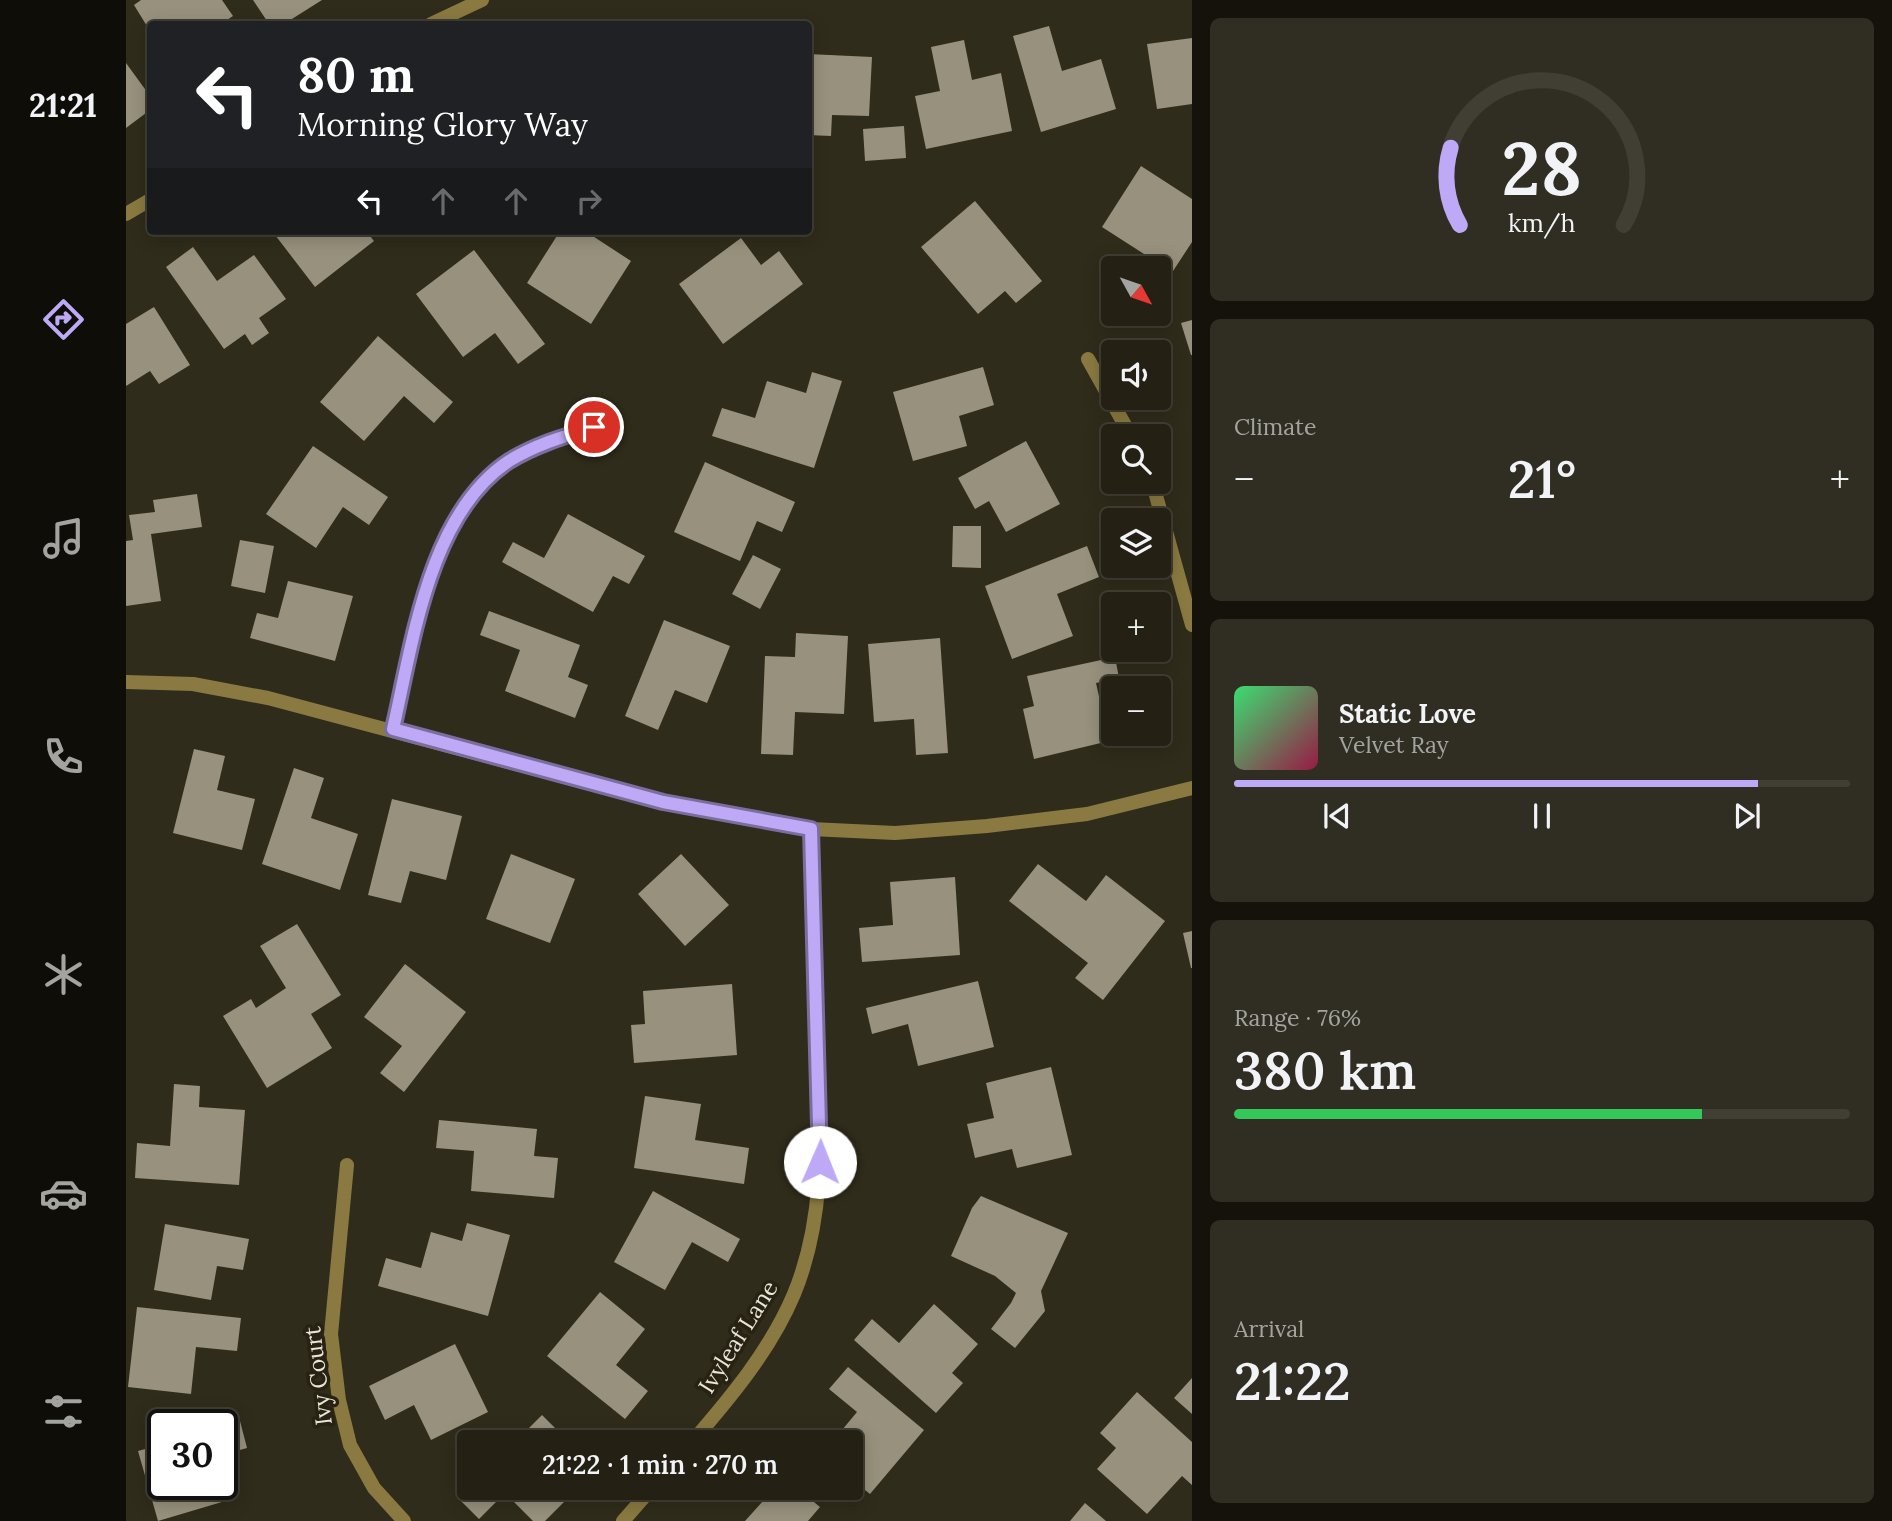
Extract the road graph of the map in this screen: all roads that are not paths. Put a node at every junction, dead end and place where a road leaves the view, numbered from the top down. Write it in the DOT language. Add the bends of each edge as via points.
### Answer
graph roads {
  1 [pos="482,0"];
  2 [pos="437,21"];
  3 [pos="147,202"];
  4 [pos="126,214"];
  5 [pos="1088,359"];
  6 [pos="612,422"];
  7 [pos="1124,424"];
  8 [pos="1156,494"];
  9 [pos="1192,625"];
  10 [pos="126,682"];
  11 [pos="393,729"];
  12 [pos="1192,789"];
  13 [pos="811,829"];
  14 [pos="347,1165"];
  15 [pos="702,1430"];
  16 [pos="641,1500"];
  17 [pos="404,1521"];
  18 [pos="623,1521"];
  1 -- 2 [label="street"];
  3 -- 4 [label="street"];
  5 -- 7 [label="street"];
  6 -- 11 [label="street" via="510,461 484,481 459,513 440,552 420,615"];
  8 -- 9 [label="street"];
  10 -- 11 [label="street" via="193,684"];
  11 -- 13 [label="street" via="663,802"];
  12 -- 13 [label="street" via="1087,814 987,827 895,832"];
  13 -- 15 [label="street, Ivyleaf Lane" via="821,1141 814,1223 794,1295 738,1388"];
  14 -- 17 [label="street, Ivy Court" via="331,1335 339,1400 350,1445 374,1488"];
  16 -- 18 [label="street"];
}
